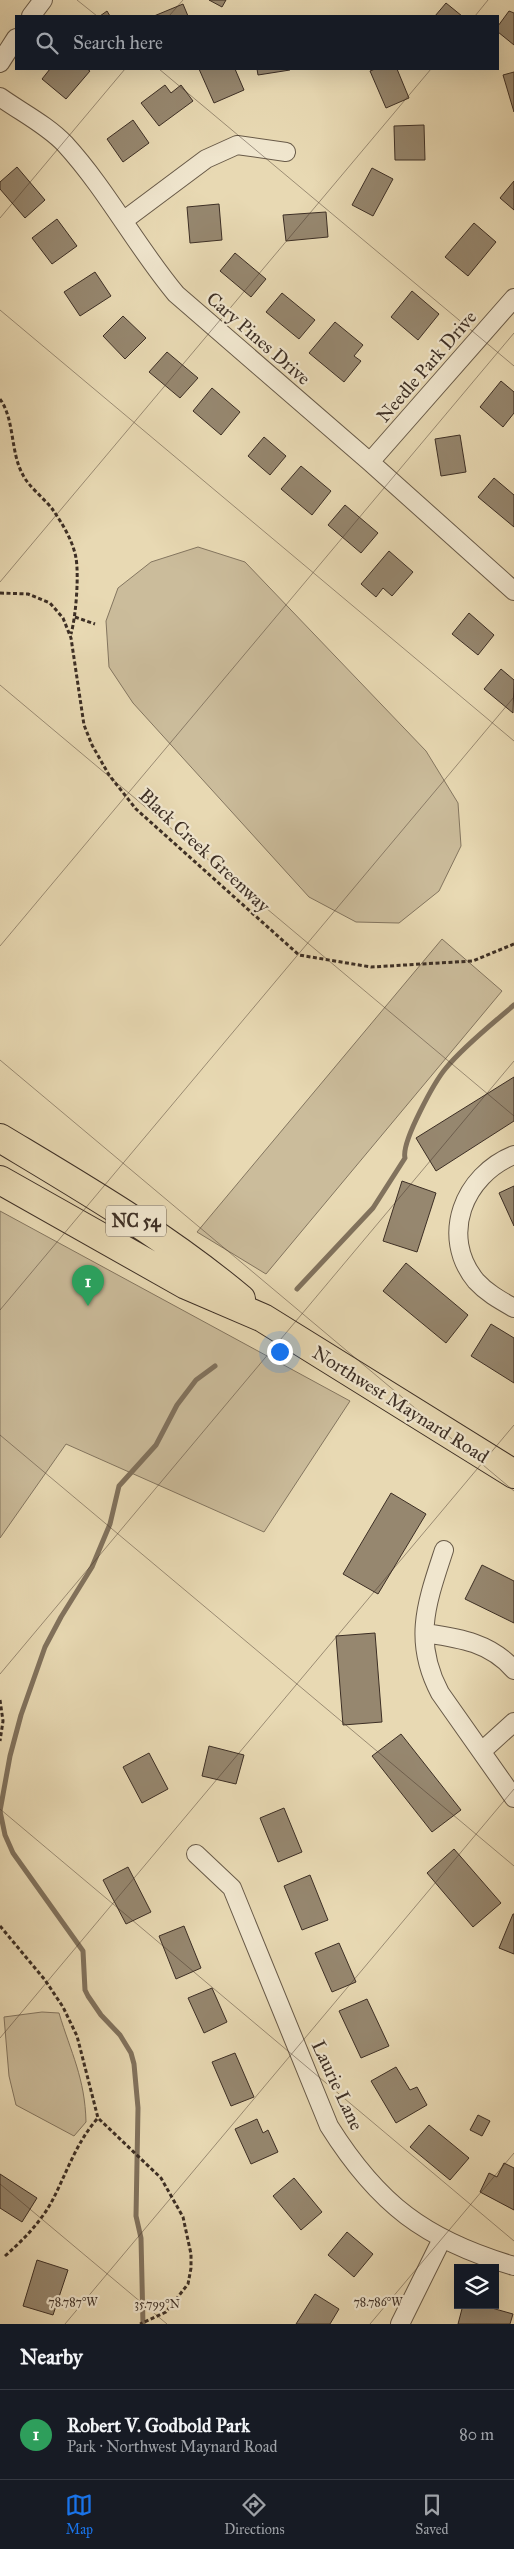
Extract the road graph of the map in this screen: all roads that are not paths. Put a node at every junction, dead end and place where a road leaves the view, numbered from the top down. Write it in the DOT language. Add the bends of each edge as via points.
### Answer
graph roads {
  1 [pos="43,0"];
  2 [pos="32,15"];
  3 [pos="15,40"];
  4 [pos="0,63"];
  5 [pos="0,97"];
  6 [pos="286,152"];
  7 [pos="122,220"];
  8 [pos="514,298"];
  9 [pos="370,462"];
  10 [pos="514,591"];
  11 [pos="0,1138"];
  12 [pos="514,1155"];
  13 [pos="0,1180"];
  14 [pos="514,1308"];
  15 [pos="263,1318"];
  16 [pos="514,1474"];
  17 [pos="444,1550"];
  18 [pos="425,1633"];
  19 [pos="514,1670"];
  20 [pos="514,1722"];
  21 [pos="482,1751"];
  22 [pos="514,1798"];
  23 [pos="196,1854"];
  24 [pos="442,2239"];
  25 [pos="514,2266"];
  26 [pos="400,2324"];
  1 -- 2 [label="street"];
  3 -- 4 [label="street"];
  5 -- 7 [label="street, Cary Pines Drive" via="63,143"];
  6 -- 7 [label="street" via="237,145 206,159"];
  7 -- 9 [label="street, Cary Pines Drive" via="176,294"];
  8 -- 9 [label="street, Needle Park Drive"];
  9 -- 10 [label="street, Cary Pines Drive"];
  11 -- 15 [label="main road, Northwest Maynard Road / NC 54" via="81,1185 201,1265"];
  12 -- 14 [label="street" via="487,1170 471,1188 459,1215 458,1230 463,1257 476,1281"];
  13 -- 15 [label="main road, Northwest Maynard Road / NC 54" via="186,1285"];
  15 -- 16 [label="main road, Northwest Maynard Road / NC 54"];
  17 -- 18 [label="street" via="425,1608"];
  18 -- 19 [label="street" via="469,1640"];
  18 -- 21 [label="street" via="431,1676"];
  20 -- 21 [label="street"];
  21 -- 22 [label="street"];
  23 -- 24 [label="street, Laurie Lane" via="232,1888 325,2117 347,2155 397,2210"];
  24 -- 25 [label="street, Laurie Lane" via="480,2256"];
  24 -- 26 [label="street"];
}
